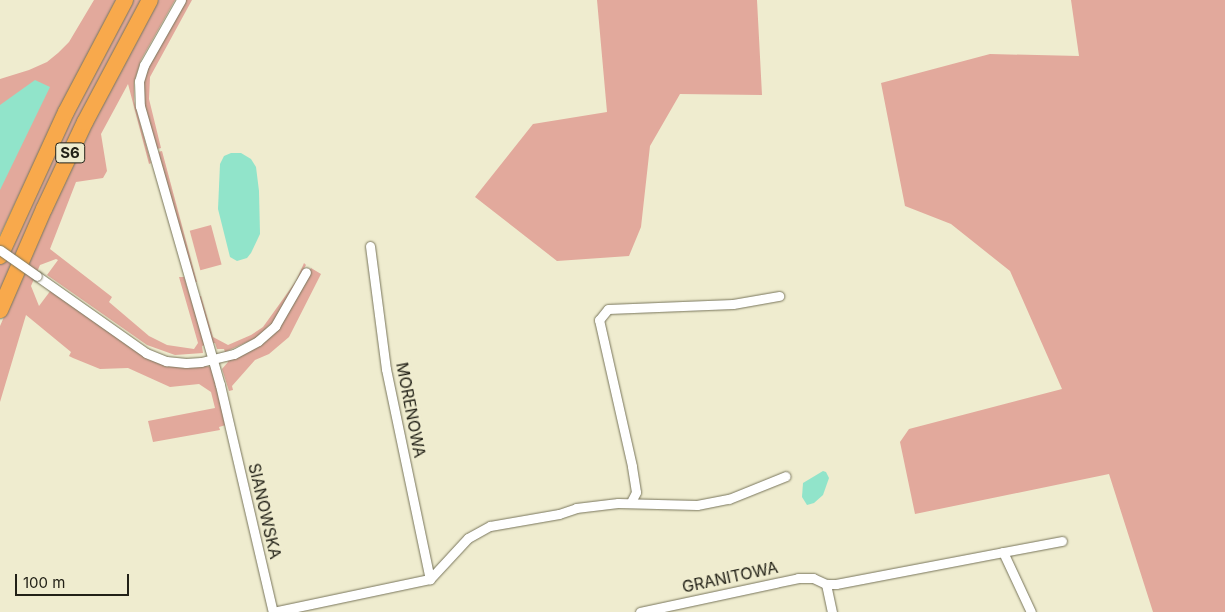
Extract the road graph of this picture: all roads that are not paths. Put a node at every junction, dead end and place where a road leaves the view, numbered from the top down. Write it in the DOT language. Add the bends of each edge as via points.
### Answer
graph roads {
  1 [pos="125,0"];
  2 [pos="150,0"];
  3 [pos="181,0"];
  4 [pos="370,246"];
  5 [pos="0,250"];
  6 [pos="0,256"];
  7 [pos="306,272"];
  8 [pos="778,296"];
  9 [pos="0,310"];
  10 [pos="213,359"];
  11 [pos="786,476"];
  12 [pos="631,502"];
  13 [pos="1062,541"];
  14 [pos="1002,552"];
  15 [pos="430,579"];
  16 [pos="826,584"];
  17 [pos="273,612"];
  18 [pos="640,612"];
  19 [pos="832,612"];
  20 [pos="1031,612"];
  1 -- 6 [label="highway, S6" via="66,112"];
  2 -- 9 [label="highway, S6" via="85,122"];
  3 -- 10 [label="street, SIANOWSKA" via="144,66 139,98"];
  4 -- 15 [label="street, MORENOWA" via="386,369"];
  5 -- 10 [label="street, bridge" via="146,354 176,363"];
  7 -- 10 [label="street" via="284,313 267,334 242,350"];
  8 -- 12 [label="street" via="732,304 608,309 599,320 632,466 636,492"];
  10 -- 17 [label="street, SIANOWSKA"];
  11 -- 12 [label="street" via="729,499 697,505"];
  12 -- 15 [label="street" via="576,508 490,526 468,538"];
  13 -- 14 [label="street"];
  14 -- 16 [label="street"];
  14 -- 20 [label="street"];
  15 -- 17 [label="street"];
  16 -- 18 [label="street, GRANITOWA" via="813,578 798,578"];
  16 -- 19 [label="street"];
}
